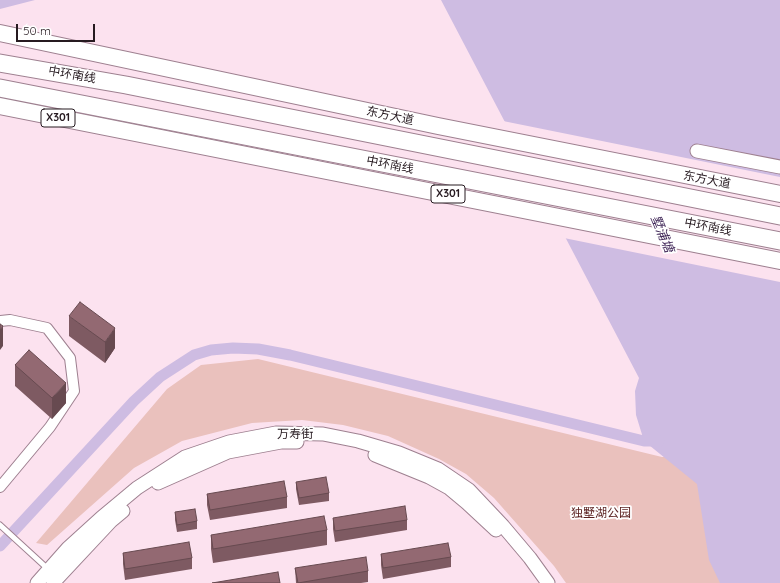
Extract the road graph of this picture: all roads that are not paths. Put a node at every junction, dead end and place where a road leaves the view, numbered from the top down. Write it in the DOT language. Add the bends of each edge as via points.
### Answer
graph roads {
  1 [pos="0,33"];
  2 [pos="0,63"];
  3 [pos="0,88"];
  4 [pos="0,106"];
  5 [pos="697,150"];
  6 [pos="780,167"];
  7 [pos="780,194"];
  8 [pos="780,216"];
  9 [pos="780,241"];
  10 [pos="780,261"];
  11 [pos="0,321"];
  12 [pos="0,487"];
  13 [pos="1,526"];
  14 [pos="49,569"];
  15 [pos="37,583"];
  16 [pos="53,583"];
  17 [pos="538,583"];
  18 [pos="548,583"];
  1 -- 7 [label="main road, 东方大道" via="438,126"];
  2 -- 8 [label="highway, 中环南线" via="126,85"];
  3 -- 9 [label="highway, 中环南线"];
  4 -- 10 [label="main road, X301"];
  5 -- 6 [label="street"];
  11 -- 12 [label="street" via="10,320 47,328 70,358 74,391 50,427"];
  13 -- 14 [label="lane"];
  14 -- 15 [label="street, 万寿街"];
  14 -- 18 [label="street, 万寿街" via="68,548 137,488 185,457 229,442 276,433 323,434 399,453 438,469 469,490 504,526"];
  16 -- 17 [label="street, 万寿街" via="111,521 154,485 228,452 281,442 324,441 394,461 449,488 497,531"];
}
